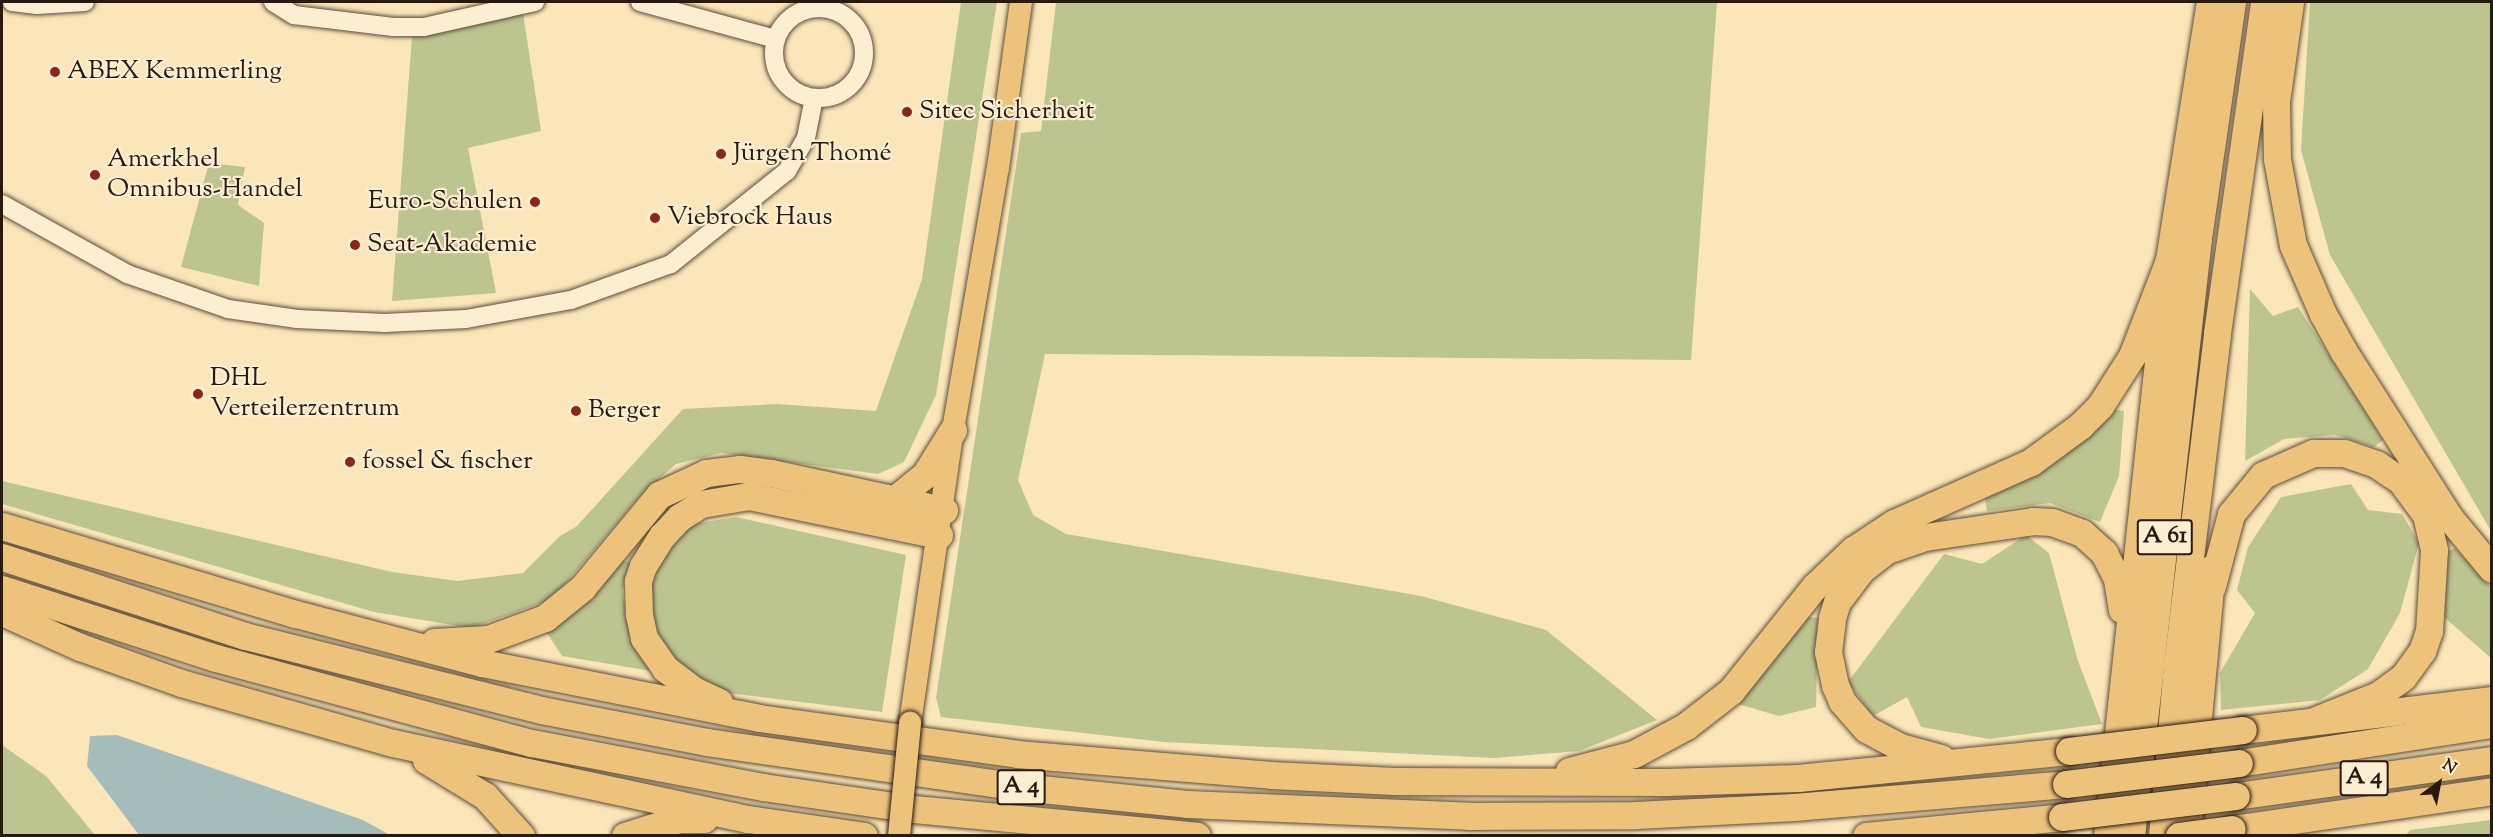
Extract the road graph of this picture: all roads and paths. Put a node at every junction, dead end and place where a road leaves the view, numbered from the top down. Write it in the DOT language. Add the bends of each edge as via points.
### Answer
graph roads {
  1 [pos="12,2"];
  2 [pos="85,2"];
  3 [pos="273,2"];
  4 [pos="535,2"];
  5 [pos="640,2"];
  6 [pos="1021,2"];
  7 [pos="2210,2"];
  8 [pos="2232,2"];
  9 [pos="2264,2"];
  10 [pos="2290,2"];
  11 [pos="818,4"];
  12 [pos="775,39"];
  13 [pos="814,98"];
  14 [pos="2,204"];
  15 [pos="2169,260"];
  16 [pos="2217,333"];
  17 [pos="953,430"];
  18 [pos="894,500"];
  19 [pos="941,523"];
  20 [pos="2,526"];
  21 [pos="2,557"];
  22 [pos="2492,569"];
  23 [pos="2212,586"];
  24 [pos="2,589"];
  25 [pos="2,612"];
  26 [pos="409,643"];
  27 [pos="2124,647"];
  28 [pos="2492,700"];
  29 [pos="759,718"];
  30 [pos="2316,720"];
  31 [pos="2492,724"];
  32 [pos="393,743"];
  33 [pos="2492,760"];
  34 [pos="1956,762"];
  35 [pos="1516,782"];
  36 [pos="2492,791"];
  37 [pos="748,819"];
  38 [pos="2245,828"];
  39 [pos="521,836"];
  40 [pos="625,836"];
  41 [pos="864,836"];
  42 [pos="898,836"];
  43 [pos="1197,836"];
  44 [pos="1866,836"];
  45 [pos="2107,836"];
  46 [pos="2131,836"];
  47 [pos="2162,836"];
  48 [pos="2179,836"];
  49 [pos="2187,836"];
  50 [pos="2322,836"];
  1 -- 2 [label="street"];
  3 -- 4 [label="street" via="294,15 424,27"];
  5 -- 12 [label="street"];
  6 -- 17 [label="main road" via="998,168"];
  7 -- 15 [label="highway"];
  8 -- 46 [label="highway, A 61" via="2198,238"];
  9 -- 16 [label="highway, A 61"];
  10 -- 22 [label="highway" via="2276,102 2277,159 2293,244 2344,352 2449,517"];
  11 -- 12 [label="street" via="791,16"];
  11 -- 13 [label="street" via="851,21 862,40 864,54 854,81 836,94"];
  12 -- 13 [label="street" via="773,52 781,77 790,87"];
  13 -- 14 [label="street" via="806,138 787,171 671,264 571,300 466,319 374,323 297,319 228,309 127,274"];
  15 -- 27 [label="highway" via="2138,558"];
  15 -- 35 [label="highway" via="2142,334 2117,381 2100,406 2058,445 2001,478 1924,508 1867,540 1814,587 1731,691 1674,735 1605,763"];
  16 -- 23 [label="highway"];
  16 -- 47 [label="highway, A 61" via="2177,664"];
  17 -- 18 [label="highway" via="925,475"];
  17 -- 19 [label="main road"];
  18 -- 19 [label="highway"];
  18 -- 26 [label="highway" via="771,473 740,469 706,473 659,495 582,588 545,618 488,639"];
  19 -- 29 [label="highway" via="749,496 701,504 671,525 652,550 639,581 638,607 644,638 679,681"];
  19 -- 42 [label="main road, bridge" via="910,723"];
  20 -- 26 [label="highway" via="296,614"];
  21 -- 31 [label="highway, A 4, bridge" via="245,636 541,710 707,742 1011,786 1187,804 1469,816 1636,815 1794,807 2066,784 2239,763"];
  23 -- 30 [label="highway" via="2231,514 2263,475 2313,453 2344,453 2376,464 2401,481 2426,515 2434,550 2429,630 2422,651 2403,677 2378,695"];
  23 -- 49 [label="highway"];
  24 -- 43 [label="highway, A 4" via="216,658 532,743 763,787 914,809"];
  25 -- 32 [label="highway" via="80,647 181,683"];
  26 -- 29 [label="highway" via="494,666"];
  27 -- 34 [label="highway" via="2121,595 2114,572 2096,543 2070,526 2033,521 1925,537 1873,560 1848,584 1832,618 1828,652 1835,685 1842,701 1866,729 1900,747"];
  27 -- 45 [label="highway"];
  28 -- 30 [label="highway"];
  29 -- 35 [label="highway" via="1114,764 1271,775"];
  30 -- 34 [label="highway, bridge"];
  32 -- 37 [label="highway"];
  32 -- 39 [label="highway" via="465,782 499,808"];
  33 -- 44 [label="highway, A 4, bridge" via="2236,796"];
  34 -- 35 [label="highway" via="1798,778"];
  36 -- 38 [label="highway"];
  37 -- 40 [label="highway" via="679,819"];
  37 -- 41 [label="highway"];
  38 -- 48 [label="highway, bridge"];
  38 -- 50 [label="highway"];
}
